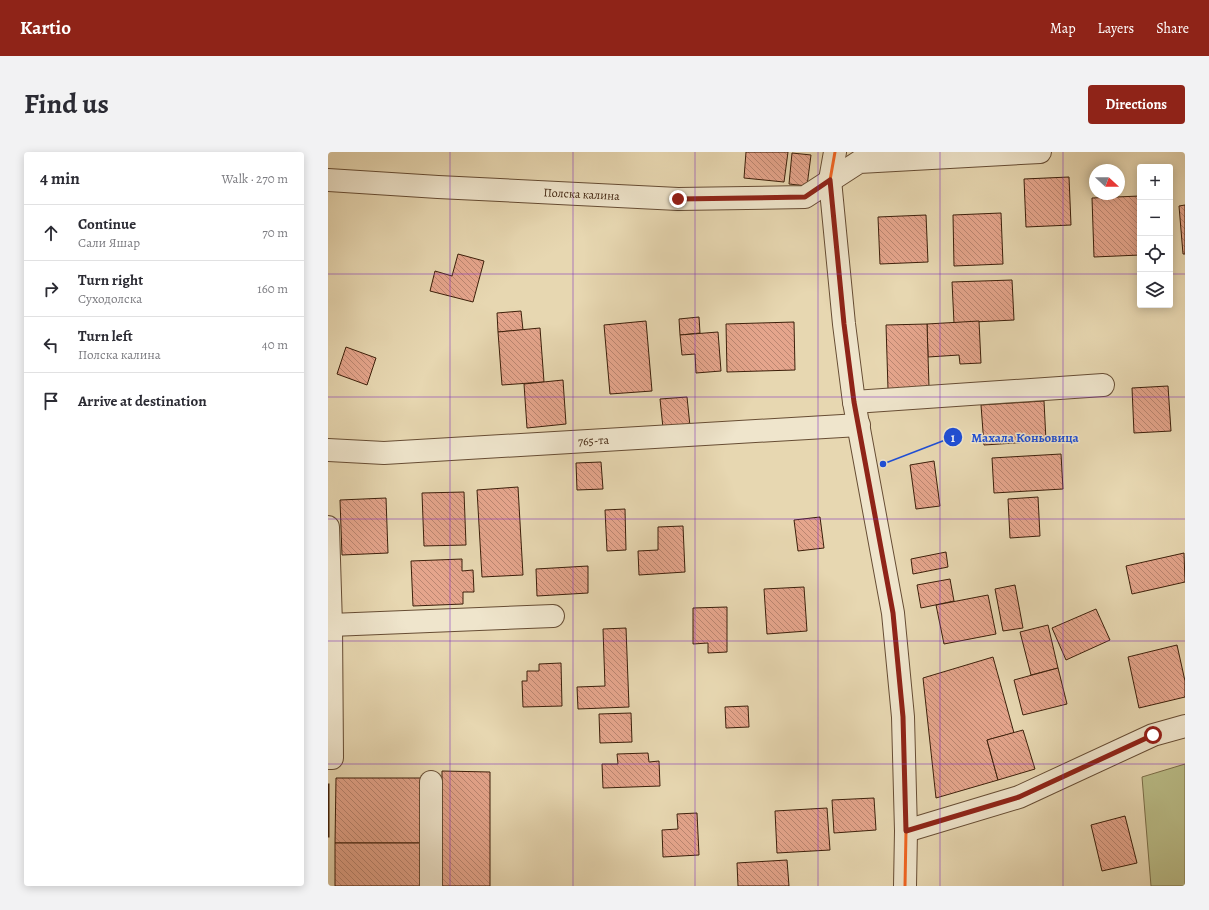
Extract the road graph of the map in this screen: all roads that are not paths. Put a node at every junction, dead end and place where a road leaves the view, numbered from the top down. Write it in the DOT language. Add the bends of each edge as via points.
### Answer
graph roads {
  1 [pos="835,152"];
  2 [pos="1040,152"];
  3 [pos="328,180"];
  4 [pos="830,180"];
  5 [pos="1103,385"];
  6 [pos="854,402"];
  7 [pos="859,425"];
  8 [pos="328,450"];
  9 [pos="328,527"];
  10 [pos="328,558"];
  11 [pos="554,616"];
  12 [pos="331,625"];
  13 [pos="1185,726"];
  14 [pos="328,758"];
  15 [pos="430,782"];
  16 [pos="906,831"];
  17 [pos="431,886"];
  18 [pos="905,886"];
  1 -- 4 [label="street"];
  2 -- 4 [label="street, Полска калина" via="859,162"];
  3 -- 4 [label="street, Полска калина" via="678,199 805,197"];
  4 -- 6 [label="street"];
  5 -- 6 [label="street"];
  6 -- 7 [label="street"];
  7 -- 8 [label="street, 765-та" via="384,453"];
  7 -- 16 [label="street" via="893,613 903,717"];
  9 -- 10 [label="street"];
  10 -- 12 [label="street"];
  11 -- 12 [label="street"];
  12 -- 14 [label="street" via="332,758"];
  13 -- 16 [label="street" via="1153,735 1019,797"];
  15 -- 17 [label="street"];
  16 -- 18 [label="street"];
}
